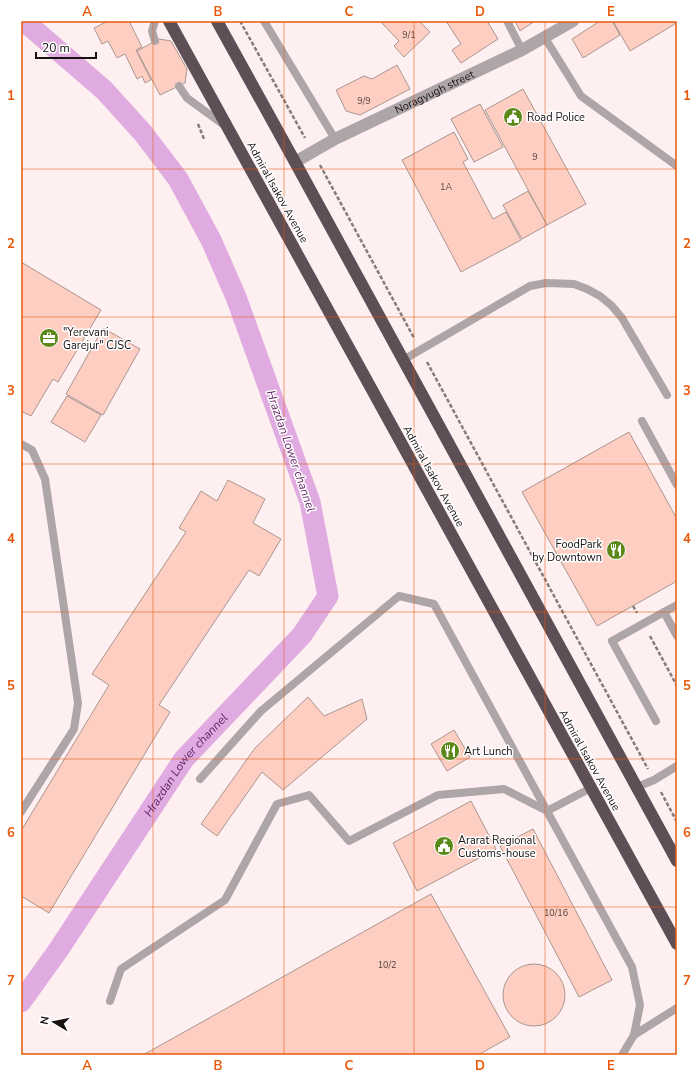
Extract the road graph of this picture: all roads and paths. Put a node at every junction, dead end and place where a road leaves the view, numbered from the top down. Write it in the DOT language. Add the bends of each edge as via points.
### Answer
graph roads {
  1 [pos="155,21"];
  2 [pos="169,21"];
  3 [pos="217,21"];
  4 [pos="240,21"];
  5 [pos="264,21"];
  6 [pos="507,21"];
  7 [pos="573,21"];
  8 [pos="545,38"];
  9 [pos="156,41"];
  10 [pos="522,50"];
  11 [pos="179,86"];
  12 [pos="228,128"];
  13 [pos="335,140"];
  14 [pos="314,152"];
  15 [pos="295,162"];
  16 [pos="677,166"];
  17 [pos="421,350"];
  18 [pos="403,360"];
  19 [pos="667,395"];
  20 [pos="642,421"];
  21 [pos="21,444"];
  22 [pos="677,485"];
  23 [pos="677,605"];
  24 [pos="633,606"];
  25 [pos="664,612"];
  26 [pos="643,624"];
  27 [pos="677,636"];
  28 [pos="677,686"];
  29 [pos="656,721"];
  30 [pos="677,766"];
  31 [pos="200,779"];
  32 [pos="654,780"];
  33 [pos="637,787"];
  34 [pos="591,788"];
  35 [pos="548,811"];
  36 [pos="21,812"];
  37 [pos="677,822"];
  38 [pos="677,861"];
  39 [pos="677,944"];
  40 [pos="110,1001"];
  41 [pos="677,1008"];
  42 [pos="634,1035"];
  43 [pos="622,1055"];
  1 -- 9 [label="lane" via="152,31"];
  2 -- 12 [label="highway, Admiral Isakov Avenue"];
  3 -- 15 [label="highway"];
  4 -- 14 [label="path"];
  5 -- 13 [label="lane"];
  6 -- 10 [label="lane"];
  7 -- 8 [label="street, Noragyugh street"];
  8 -- 10 [label="street, Noragyugh street"];
  8 -- 16 [label="lane" via="581,96"];
  10 -- 13 [label="street, Noragyugh street"];
  11 -- 12 [label="lane" via="187,98"];
  12 -- 34 [label="highway, Admiral Isakov Avenue"];
  13 -- 14 [label="street, Noragyugh street"];
  14 -- 15 [label="street, Noragyugh street"];
  14 -- 17 [label="path"];
  15 -- 18 [label="highway"];
  17 -- 18 [label="lane"];
  17 -- 19 [label="lane" via="530,286 546,283 574,284 600,296 612,306 622,318"];
  17 -- 32 [label="path"];
  18 -- 33 [label="highway"];
  20 -- 22 [label="lane"];
  21 -- 36 [label="lane" via="32,450 45,479 78,703 74,729"];
  23 -- 25 [label="lane"];
  24 -- 26 [label="path"];
  25 -- 26 [label="lane"];
  25 -- 27 [label="lane"];
  26 -- 28 [label="path"];
  26 -- 29 [label="lane" via="612,641"];
  30 -- 32 [label="lane"];
  31 -- 35 [label="lane" via="261,711 399,596 434,604"];
  32 -- 33 [label="lane"];
  32 -- 37 [label="path"];
  33 -- 38 [label="highway"];
  34 -- 35 [label="lane"];
  34 -- 39 [label="highway, Admiral Isakov Avenue"];
  35 -- 40 [label="lane" via="504,789 438,795 349,841 309,795 277,804 225,900 121,969"];
  35 -- 42 [label="lane" via="632,967 640,1005"];
  41 -- 42 [label="lane"];
  42 -- 43 [label="lane"];
}
